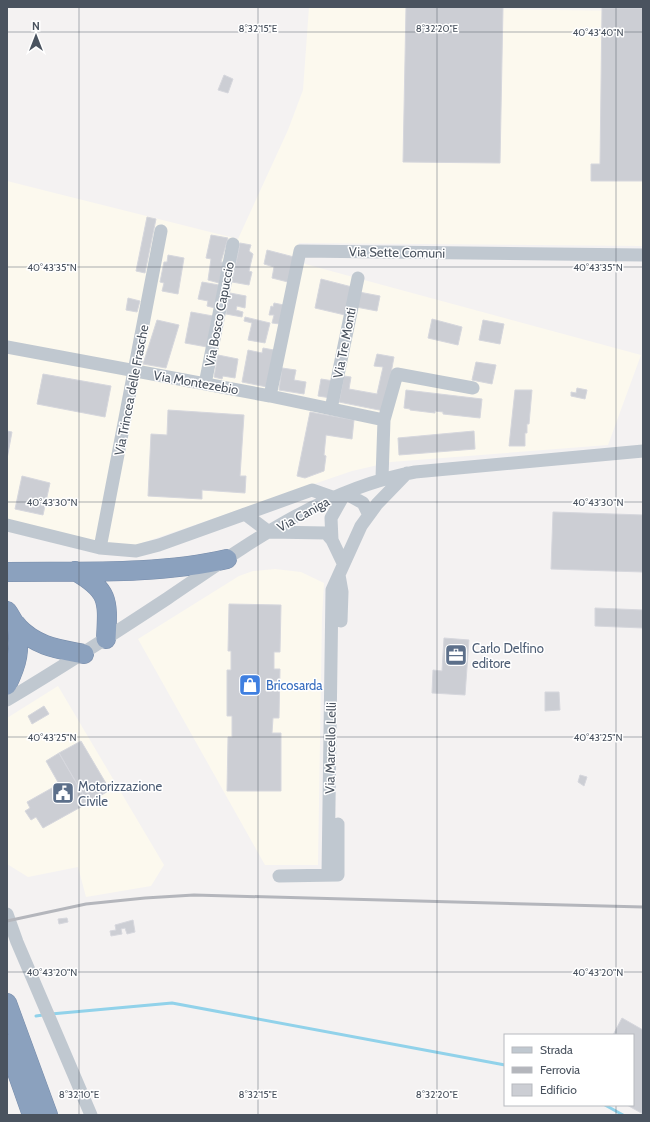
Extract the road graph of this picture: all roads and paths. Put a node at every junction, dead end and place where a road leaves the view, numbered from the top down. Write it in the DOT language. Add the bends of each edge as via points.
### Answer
graph roads {
  1 [pos="161,231"];
  2 [pos="233,244"];
  3 [pos="643,255"];
  4 [pos="358,278"];
  5 [pos="7,348"];
  6 [pos="135,371"];
  7 [pos="205,384"];
  8 [pos="472,388"];
  9 [pos="270,396"];
  10 [pos="331,409"];
  11 [pos="384,420"];
  12 [pos="643,451"];
  13 [pos="407,473"];
  14 [pos="382,478"];
  15 [pos="338,495"];
  16 [pos="245,514"];
  17 [pos="369,515"];
  18 [pos="7,525"];
  19 [pos="269,532"];
  20 [pos="332,540"];
  21 [pos="100,548"];
  22 [pos="227,558"];
  23 [pos="341,569"];
  24 [pos="75,571"];
  25 [pos="7,572"];
  26 [pos="12,618"];
  27 [pos="106,639"];
  28 [pos="84,654"];
  29 [pos="7,685"];
  30 [pos="7,700"];
  31 [pos="279,876"];
  32 [pos="7,914"];
  33 [pos="7,1003"];
  34 [pos="7,1044"];
  35 [pos="32,1115"];
  36 [pos="48,1115"];
  37 [pos="91,1115"];
  1 -- 6 [label="street, Via Trincea delle Frasche"];
  2 -- 7 [label="street, Via Bosco Capuccio"];
  3 -- 9 [label="street, Via Sette Comuni" via="300,251"];
  4 -- 10 [label="street, Via Tre Monti"];
  5 -- 6 [label="street, Via Montezebio"];
  6 -- 7 [label="street, Via Montezebio"];
  6 -- 21 [label="street, Via Trincea delle Frasche"];
  7 -- 9 [label="street, Via Montezebio"];
  8 -- 11 [label="street" via="397,374"];
  9 -- 10 [label="street, Via Montezebio"];
  10 -- 11 [label="street, Via Montezebio"];
  11 -- 14 [label="street"];
  12 -- 13 [label="street, Via Caniga"];
  13 -- 14 [label="street, Via Caniga"];
  13 -- 17 [label="street"];
  14 -- 15 [label="street, Via Caniga"];
  15 -- 16 [label="street" via="312,490"];
  15 -- 17 [label="street" via="363,503"];
  15 -- 19 [label="street, Via Caniga"];
  15 -- 20 [label="street, Via Marcello Lelli" via="331,518"];
  16 -- 19 [label="street"];
  16 -- 21 [label="street" via="136,551"];
  17 -- 23 [label="street" via="361,526"];
  18 -- 21 [label="street"];
  19 -- 20 [label="street" via="326,534"];
  19 -- 22 [label="street, Via Caniga"];
  20 -- 23 [label="street, Via Marcello Lelli"];
  22 -- 24 [label="highway" via="197,566"];
  22 -- 27 [label="street, Via Caniga"];
  23 -- 31 [label="street, Via Marcello Lelli" via="333,875"];
  24 -- 25 [label="highway"];
  24 -- 27 [label="highway" via="100,590 108,607"];
  26 -- 28 [label="highway" via="34,641 56,649"];
  26 -- 29 [label="highway" via="19,647 16,666"];
  27 -- 28 [label="street, Via Caniga"];
  28 -- 30 [label="street, Via Caniga"];
  32 -- 37 [label="street"];
  33 -- 36 [label="highway"];
  34 -- 35 [label="highway"];
}
